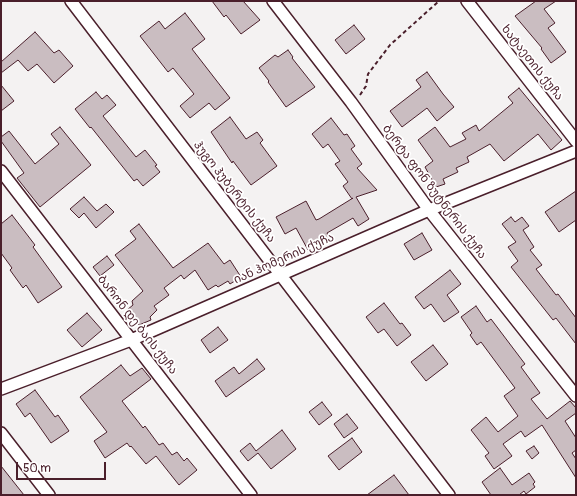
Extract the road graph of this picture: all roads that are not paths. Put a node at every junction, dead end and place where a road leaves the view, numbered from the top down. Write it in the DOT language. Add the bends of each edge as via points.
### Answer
graph roads {
  1 [pos="71,1"];
  2 [pos="273,1"];
  3 [pos="467,1"];
  4 [pos="576,141"];
  5 [pos="576,150"];
  6 [pos="1,172"];
  7 [pos="429,210"];
  8 [pos="280,274"];
  9 [pos="131,340"];
  10 [pos="1,389"];
  11 [pos="576,396"];
  12 [pos="1,433"];
  13 [pos="49,495"];
  14 [pos="251,495"];
  15 [pos="449,495"];
  1 -- 8 [label="street, ჰუგო ჰუბერტის ქუჩა"];
  2 -- 7 [label="street, ბერტა ფონ ზუტნერის ქუჩა" via="351,102"];
  3 -- 4 [label="street, ხატაეთის ქუჩა"];
  5 -- 7 [label="street, იან ჰომერის ქუჩა"];
  6 -- 9 [label="street, ბარონ დე ბაის ქუჩა"];
  7 -- 8 [label="street, იან ჰომერის ქუჩა"];
  7 -- 11 [label="street, ბერტა ფონ ზუტნერის ქუჩა"];
  8 -- 9 [label="street, იან ჰომერის ქუჩა"];
  8 -- 15 [label="street, ჰუგო ჰუბერტის ქუჩა"];
  9 -- 10 [label="street, იან ჰომერის ქუჩა"];
  9 -- 14 [label="street, ბარონ დე ბაის ქუჩა"];
  12 -- 13 [label="street"];
}
